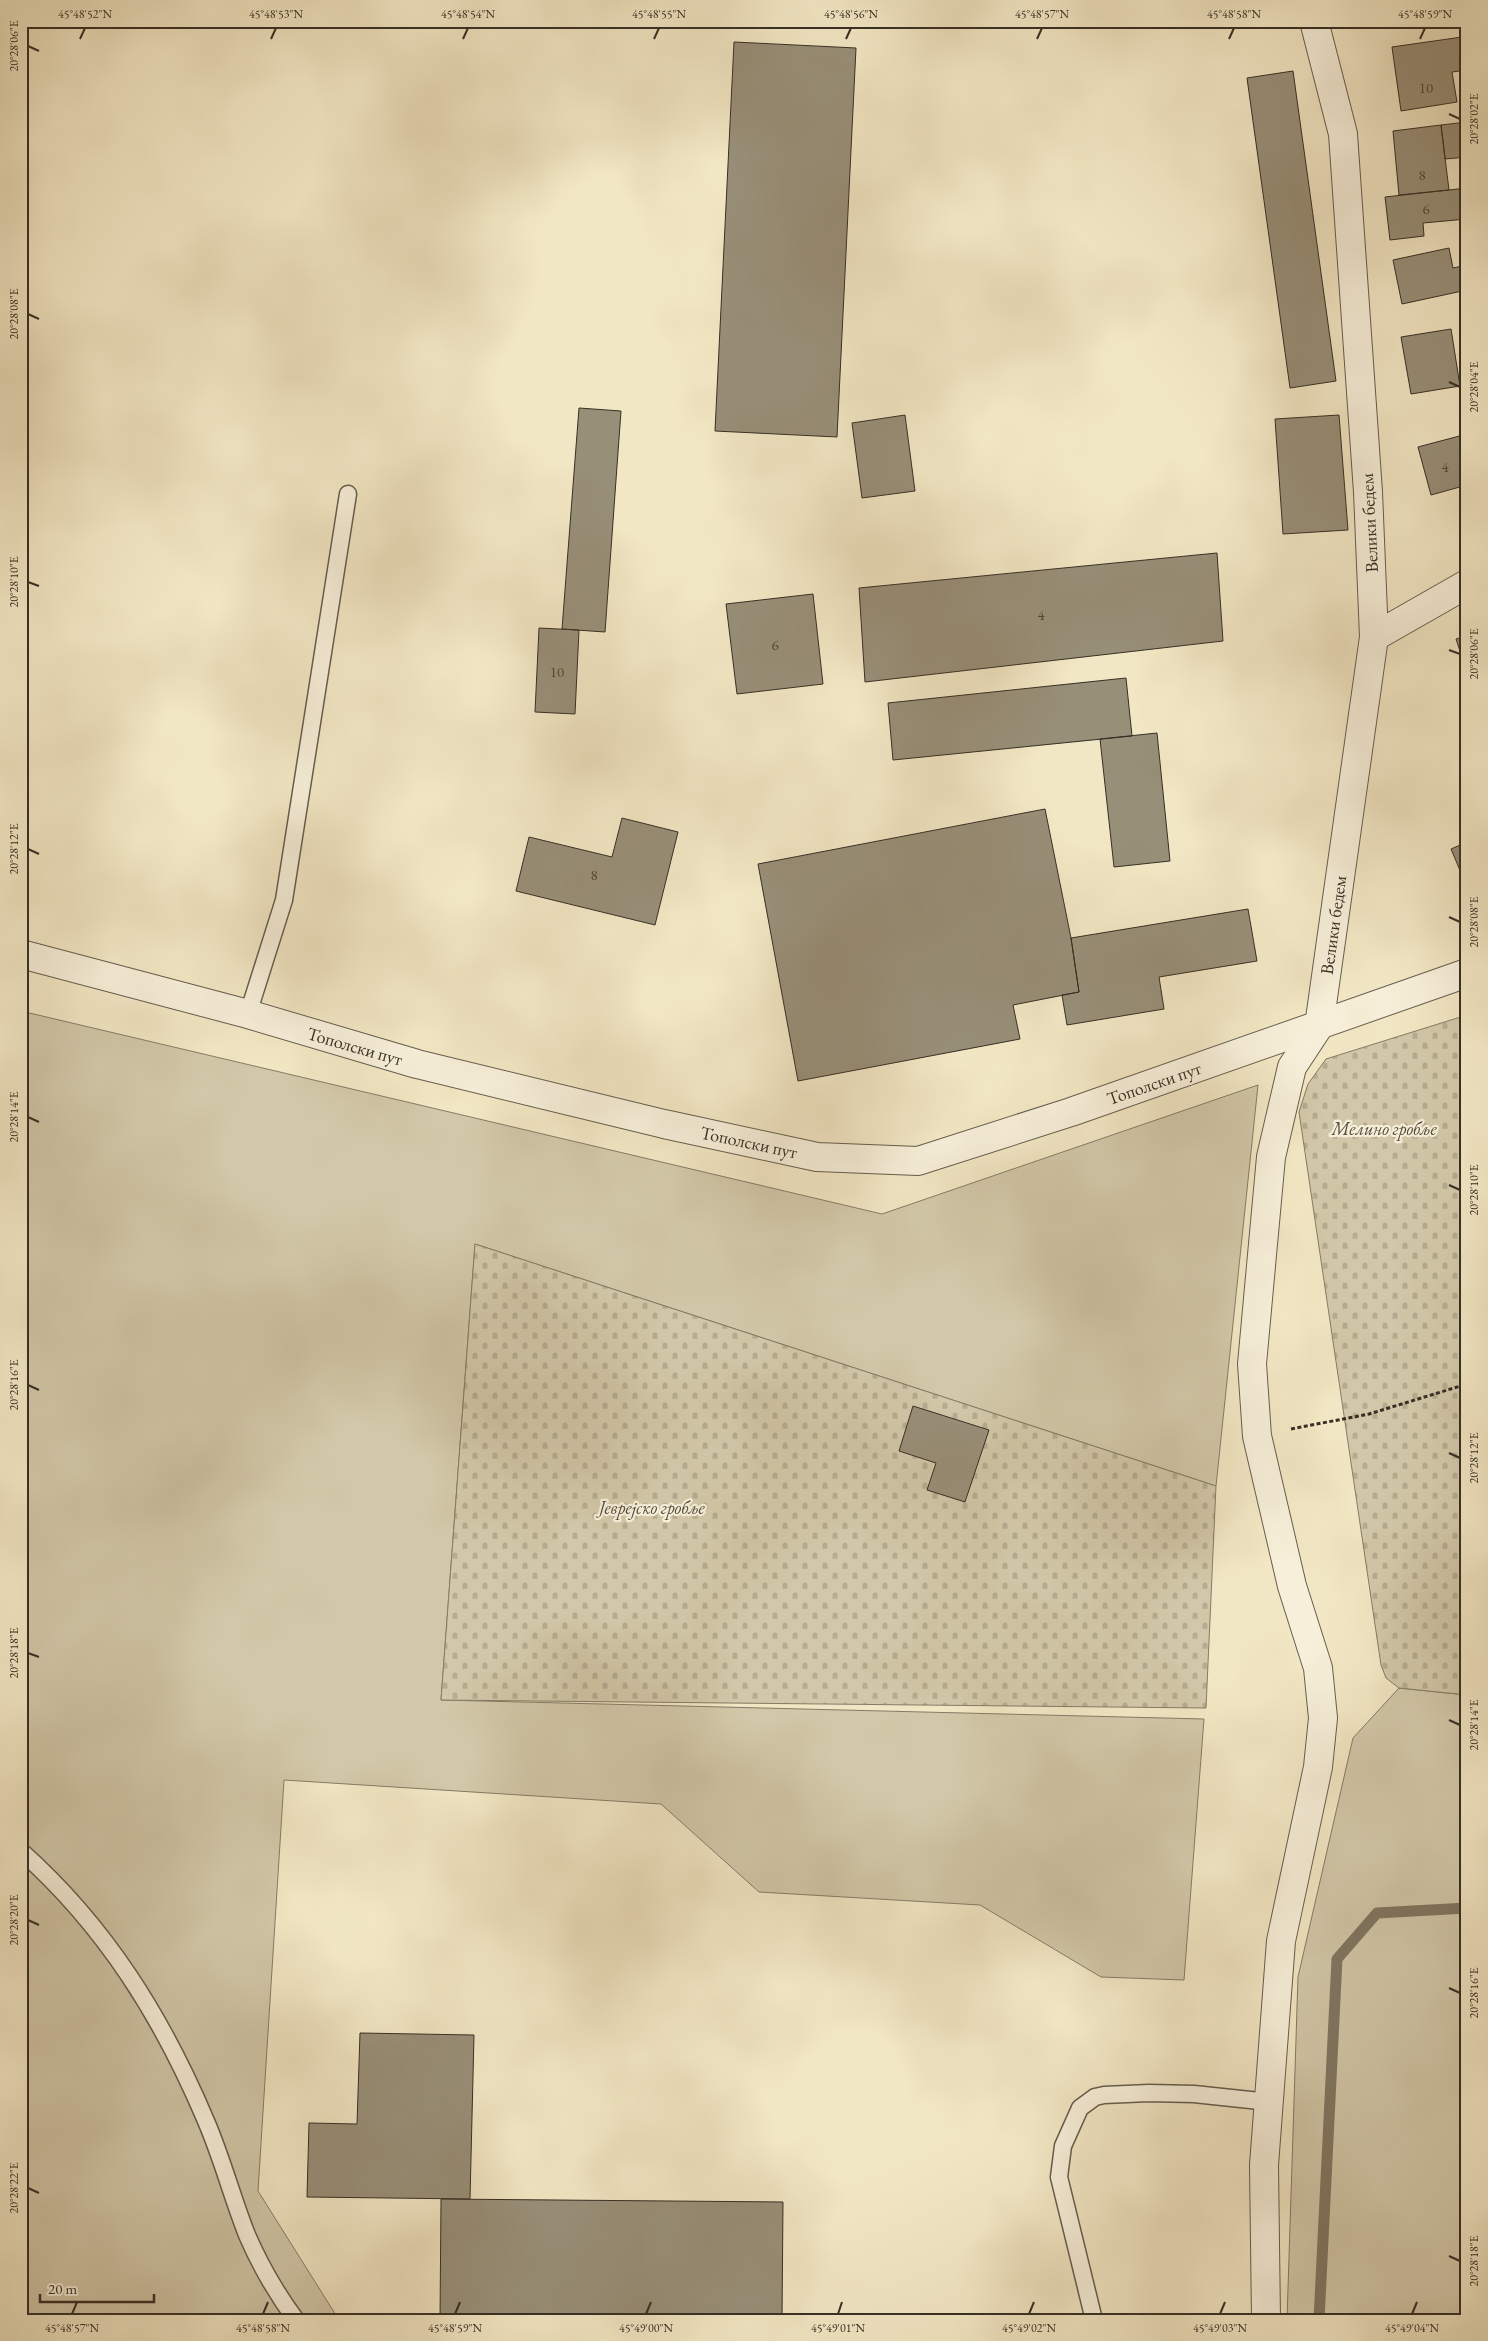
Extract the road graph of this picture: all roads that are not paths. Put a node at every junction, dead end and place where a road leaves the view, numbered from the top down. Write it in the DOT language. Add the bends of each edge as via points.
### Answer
graph roads {
  1 [pos="1314,21"];
  2 [pos="348,494"];
  3 [pos="1467,584"];
  4 [pos="1374,637"];
  5 [pos="21,954"];
  6 [pos="1467,973"];
  7 [pos="248,1014"];
  8 [pos="1319,1026"];
  9 [pos="21,1851"];
  10 [pos="1269,2102"];
  11 [pos="296,2320"];
  12 [pos="1094,2320"];
  13 [pos="1266,2320"];
  1 -- 4 [label="street, Велики бедем" via="1343,134 1368,492"];
  2 -- 7 [label="lane" via="284,900"];
  3 -- 4 [label="street"];
  4 -- 8 [label="street, Велики бедем"];
  5 -- 7 [label="street, Тополски пут"];
  6 -- 8 [label="street, Тополски пут"];
  7 -- 8 [label="street, Тополски пут" via="417,1064 674,1126 817,1157 918,1161"];
  8 -- 10 [label="street" via="1292,1067 1271,1157 1252,1364 1257,1436 1292,1586 1318,1668 1324,1718 1318,1766 1281,1941"];
  9 -- 11 [label="lane" via="100,1934 160,2023 207,2122 250,2242 262,2268"];
  10 -- 12 [label="lane" via="1194,2094 1140,2093 1094,2097 1080,2108 1063,2146 1059,2177"];
  10 -- 13 [label="street" via="1264,2165"];
}
